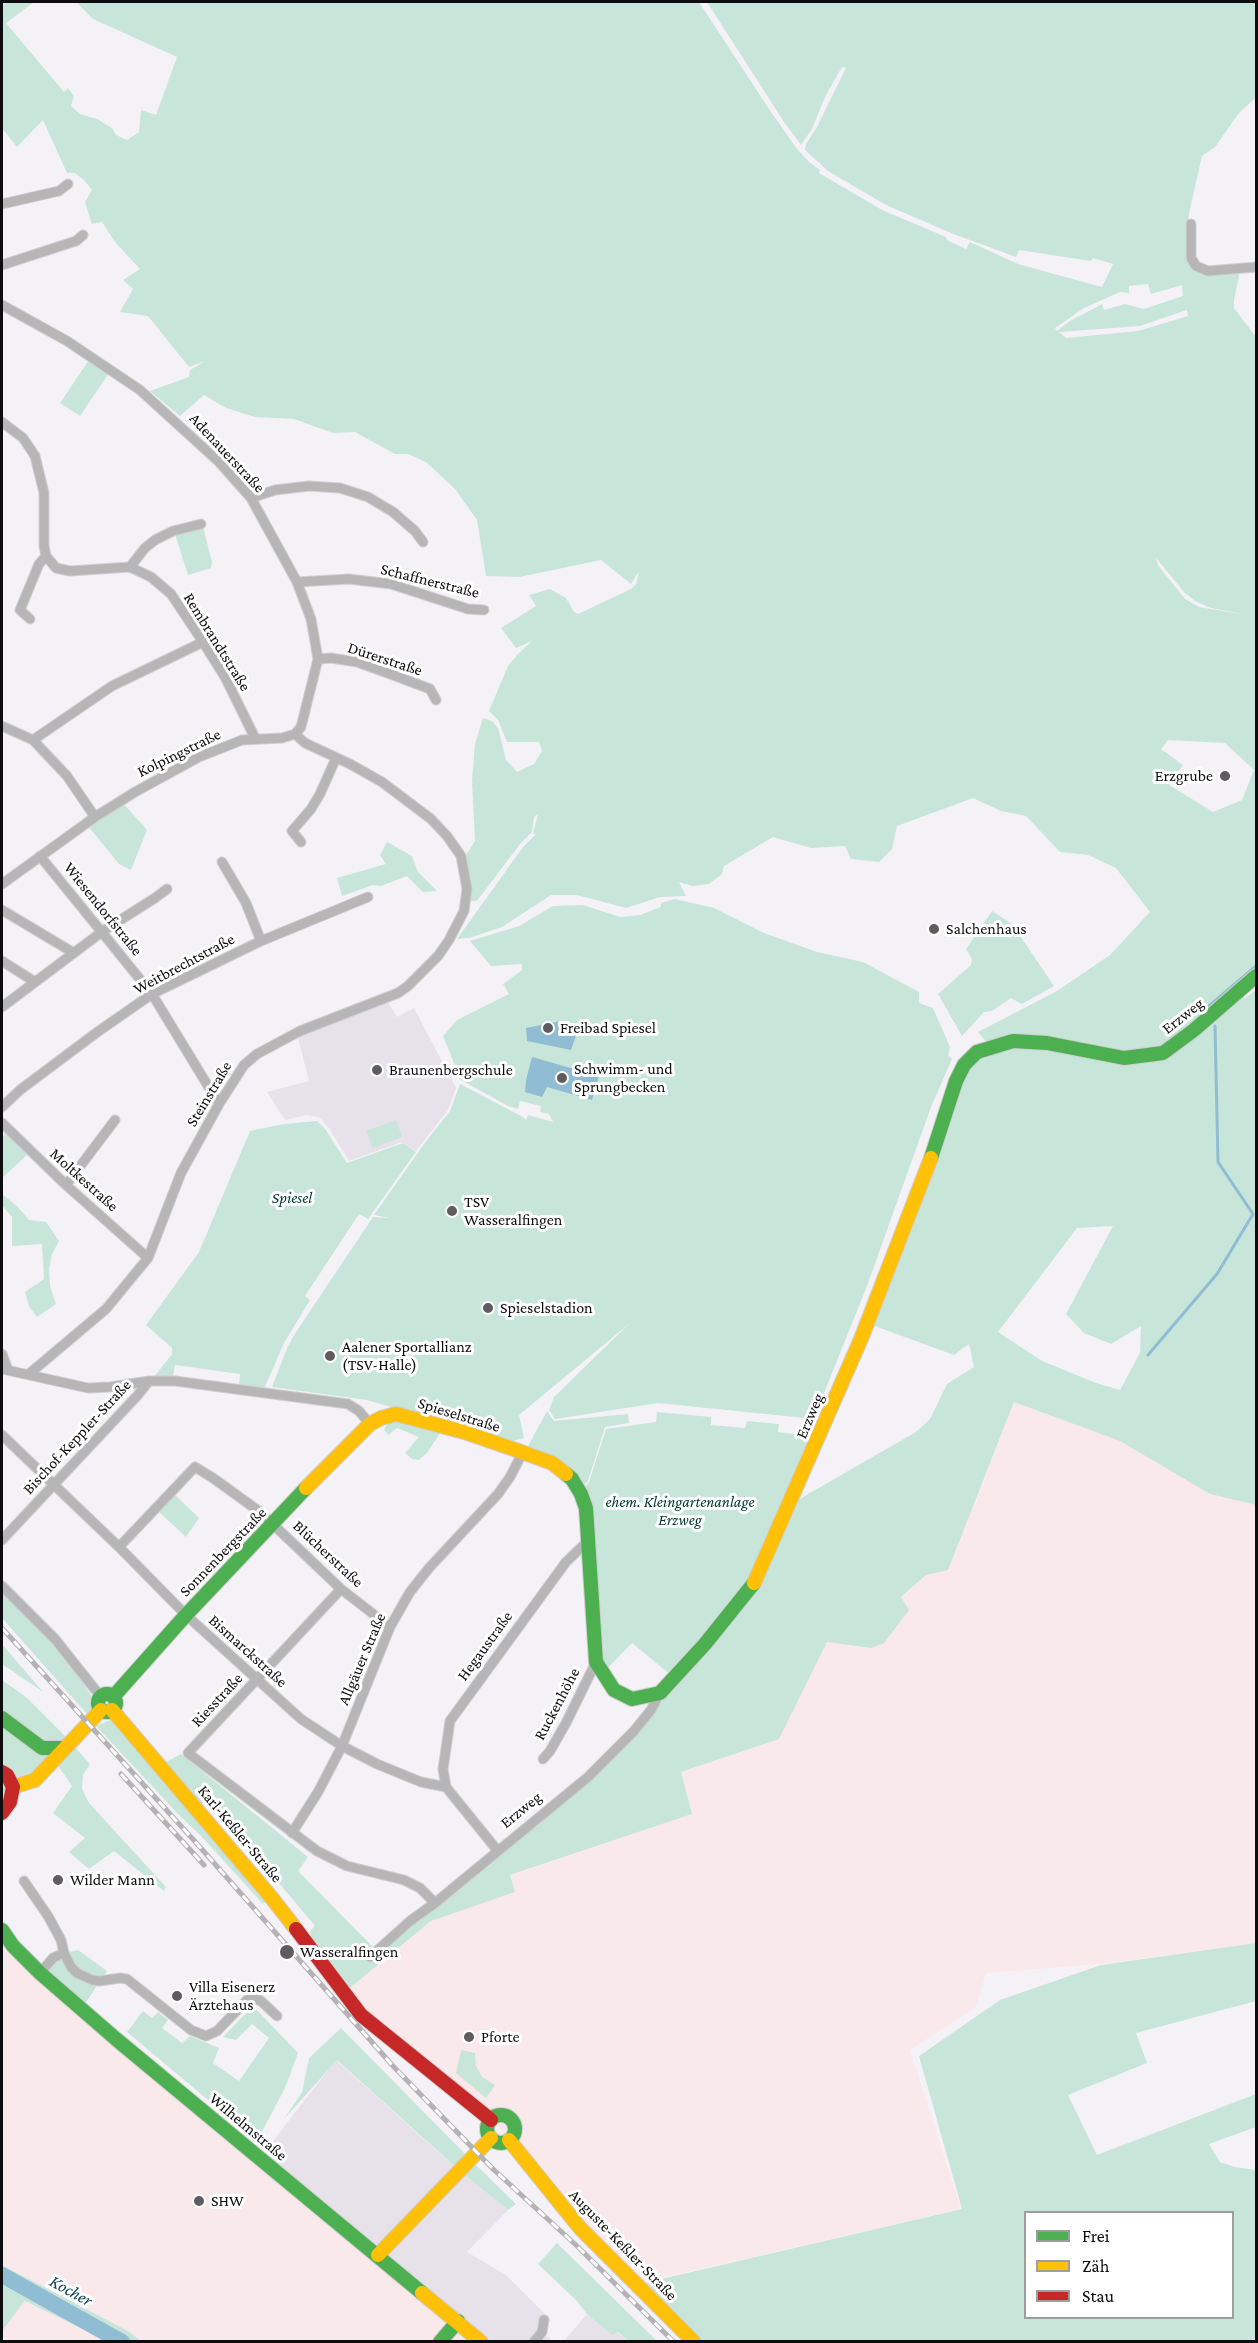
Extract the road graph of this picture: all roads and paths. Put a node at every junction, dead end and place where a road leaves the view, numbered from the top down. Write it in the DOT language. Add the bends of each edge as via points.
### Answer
graph roads {
  1 [pos="68,184"];
  2 [pos="2,204"];
  3 [pos="1191,224"];
  4 [pos="83,235"];
  5 [pos="2,265"];
  6 [pos="1257,267"];
  7 [pos="2,305"];
  8 [pos="2,422"];
  9 [pos="251,498"];
  10 [pos="201,524"];
  11 [pos="423,542"];
  12 [pos="46,556"];
  13 [pos="130,567"];
  14 [pos="297,582"];
  15 [pos="484,610"];
  16 [pos="30,619"];
  17 [pos="203,642"];
  18 [pos="318,659"];
  19 [pos="436,700"];
  20 [pos="2,726"];
  21 [pos="295,734"];
  22 [pos="255,738"];
  23 [pos="33,740"];
  24 [pos="336,758"];
  25 [pos="95,817"];
  26 [pos="301,842"];
  27 [pos="40,856"];
  28 [pos="222,862"];
  29 [pos="2,884"];
  30 [pos="167,889"];
  31 [pos="368,897"];
  32 [pos="2,910"];
  33 [pos="103,931"];
  34 [pos="261,941"];
  35 [pos="74,953"];
  36 [pos="2,962"];
  37 [pos="1257,976"];
  38 [pos="35,982"];
  39 [pos="152,994"];
  40 [pos="2,1007"];
  41 [pos="219,1104"];
  42 [pos="2,1107"];
  43 [pos="115,1120"];
  44 [pos="2,1123"];
  45 [pos="66,1185"];
  46 [pos="148,1258"];
  47 [pos="2,1354"];
  48 [pos="5,1370"];
  49 [pos="29,1374"];
  50 [pos="149,1381"];
  51 [pos="365,1428"];
  52 [pos="2,1435"];
  53 [pos="523,1452"];
  54 [pos="54,1485"];
  55 [pos="274,1524"];
  56 [pos="2,1539"];
  57 [pos="589,1539"];
  58 [pos="119,1547"];
  59 [pos="2,1586"];
  60 [pos="341,1588"];
  61 [pos="186,1616"];
  62 [pos="390,1628"];
  63 [pos="596,1662"];
  64 [pos="256,1680"];
  65 [pos="660,1693"];
  66 [pos="107,1703"];
  67 [pos="2,1718"];
  68 [pos="342,1746"];
  69 [pos="64,1748"];
  70 [pos="188,1753"];
  71 [pos="543,1759"];
  72 [pos="2,1772"];
  73 [pos="13,1787"];
  74 [pos="446,1787"];
  75 [pos="2,1813"];
  76 [pos="292,1833"];
  77 [pos="497,1850"];
  78 [pos="24,1881"];
  79 [pos="435,1903"];
  80 [pos="2,1930"];
  81 [pos="64,1953"];
  82 [pos="370,1957"];
  83 [pos="40,1973"];
  84 [pos="335,1983"];
  85 [pos="278,2016"];
  86 [pos="491,2120"];
  87 [pos="491,2138"];
  88 [pos="509,2140"];
  89 [pos="378,2255"];
  90 [pos="544,2320"];
  91 [pos="458,2321"];
  92 [pos="440,2342"];
  93 [pos="481,2342"];
  94 [pos="534,2342"];
  95 [pos="694,2342"];
  1 -- 2 [label="street" via="59,191"];
  3 -- 6 [label="street" via="1191,258 1196,266 1208,271"];
  4 -- 5 [label="street" via="76,241"];
  7 -- 9 [label="street, Adenauerstraße" via="67,341 140,390 212,455"];
  8 -- 12 [label="street" via="22,438 35,456 44,493"];
  9 -- 11 [label="street" via="297,487 340,488 368,497 393,512"];
  9 -- 14 [label="street, Adenauerstraße"];
  10 -- 13 [label="street" via="155,540"];
  12 -- 13 [label="street" via="56,568 70,571"];
  12 -- 16 [label="street" via="20,610"];
  13 -- 17 [label="street, Rembrandtstraße" via="152,577 171,594"];
  14 -- 15 [label="street, Schaffnerstraße" via="349,579 391,584 468,609"];
  14 -- 18 [label="street, Adenauerstraße" via="311,619"];
  17 -- 22 [label="street, Rembrandtstraße"];
  17 -- 23 [label="street" via="112,686"];
  18 -- 19 [label="street, Dürerstraße" via="357,662 430,689"];
  18 -- 21 [label="street, Adenauerstraße" via="301,727"];
  20 -- 23 [label="street"];
  21 -- 22 [label="street, Kolpingstraße"];
  21 -- 24 [label="street"];
  22 -- 25 [label="street, Kolpingstraße" via="199,757"];
  23 -- 25 [label="street" via="67,776"];
  24 -- 26 [label="street" via="311,809 292,831"];
  24 -- 41 [label="street, Steinstraße" via="366,772 418,807 447,836 461,856 467,889 464,911 449,940 416,980 398,993 300,1031 257,1054 244,1065"];
  25 -- 27 [label="street, Kolpingstraße"];
  27 -- 29 [label="street, Kolpingstraße"];
  27 -- 33 [label="street, Wiesendorfstraße"];
  28 -- 34 [label="street" via="246,903"];
  30 -- 33 [label="street"];
  31 -- 34 [label="street, Weitbrechtstraße"];
  32 -- 35 [label="street"];
  33 -- 35 [label="street"];
  33 -- 39 [label="street, Wiesendorfstraße"];
  34 -- 39 [label="street, Weitbrechtstraße"];
  35 -- 38 [label="street"];
  36 -- 38 [label="street"];
  37 -- 65 [label="street, Erzweg" via="1163,1053 1124,1058 1047,1043 1013,1041 977,1052 964,1065 861,1339 766,1559 754,1583"];
  38 -- 40 [label="street"];
  39 -- 41 [label="street, Wiesendorfstraße"];
  39 -- 42 [label="street, Weitbrechtstraße"];
  41 -- 46 [label="street, Steinstraße" via="181,1173"];
  43 -- 45 [label="street"];
  44 -- 45 [label="street, Moltkestraße"];
  45 -- 46 [label="street, Moltkestraße"];
  46 -- 49 [label="street, Steinstraße" via="106,1309"];
  47 -- 48 [label="street"];
  48 -- 49 [label="street"];
  49 -- 50 [label="street" via="88,1388"];
  50 -- 51 [label="street" via="348,1404 359,1411"];
  50 -- 54 [label="street, Bischof-Keppler-Straße"];
  51 -- 53 [label="street, Spieselstraße" via="396,1414"];
  51 -- 55 [label="street, Sonnenbergstraße"];
  52 -- 54 [label="street, Bismarckstraße"];
  53 -- 57 [label="street, Spieselstraße" via="552,1463 572,1479 586,1508"];
  53 -- 62 [label="street, Allgäuer Straße" via="498,1494 410,1592"];
  54 -- 56 [label="street, Bischof-Keppler-Straße"];
  54 -- 58 [label="street, Bismarckstraße"];
  55 -- 58 [label="street, Blücherstraße" via="195,1467"];
  55 -- 60 [label="street, Blücherstraße"];
  55 -- 61 [label="street, Sonnenbergstraße"];
  57 -- 63 [label="street, Spieselstraße"];
  57 -- 74 [label="street, Hegaustraße" via="566,1562 450,1721 443,1769"];
  58 -- 61 [label="street, Bismarckstraße"];
  59 -- 66 [label="street, Karl-Keßler-Straße" via="56,1639"];
  60 -- 62 [label="street, Blücherstraße"];
  60 -- 64 [label="street, Riesstraße"];
  61 -- 64 [label="street, Bismarckstraße"];
  61 -- 66 [label="street, Sonnenbergstraße"];
  62 -- 68 [label="street, Allgäuer Straße"];
  63 -- 65 [label="street, Spieselstraße" via="607,1682 632,1699"];
  63 -- 71 [label="street, Ruckenhöhe"];
  64 -- 68 [label="street, Bismarckstraße" via="301,1719"];
  64 -- 70 [label="street, Riesstraße"];
  65 -- 77 [label="street, Erzweg" via="645,1717 604,1762"];
  66 -- 69 [label="street, Sonnenbergstraße"];
  66 -- 84 [label="street, Karl-Keßler-Straße" via="271,1897"];
  67 -- 69 [label="street" via="42,1748"];
  68 -- 74 [label="street, Bismarckstraße" via="421,1782"];
  68 -- 76 [label="street, Allgäuer Straße"];
  69 -- 73 [label="street, Sonnenbergstraße" via="34,1780"];
  70 -- 76 [label="street, Karl-Keßler-Straße"];
  72 -- 73 [label="street"];
  73 -- 75 [label="street" via="10,1802"];
  74 -- 77 [label="street"];
  76 -- 79 [label="street, Karl-Keßler-Straße" via="316,1851 348,1866 404,1880 420,1888"];
  77 -- 79 [label="street, Erzweg"];
  78 -- 81 [label="street" via="48,1916"];
  79 -- 82 [label="street, Erzweg"];
  80 -- 83 [label="street, Wilhelmstraße" via="12,1946"];
  81 -- 83 [label="street" via="53,1958"];
  81 -- 85 [label="street" via="71,1967 92,1980 127,1979 198,2034 206,2036 218,2031 253,1998"];
  83 -- 89 [label="street, Wilhelmstraße"];
  84 -- 86 [label="street, Auguste-Keßler-Straße" via="361,2015"];
  86 -- 87 [label="street"];
  86 -- 88 [label="street, Auguste-Keßler-Straße" via="500,2116 512,2120 515,2132"];
  87 -- 88 [label="street" via="498,2143"];
  87 -- 89 [label="street"];
  88 -- 95 [label="street, Auguste-Keßler-Straße" via="580,2228"];
  89 -- 91 [label="street, Wilhelmstraße"];
  90 -- 94 [label="street" via="542,2332"];
  91 -- 92 [label="street"];
  91 -- 93 [label="street, Wilhelmstraße"];
}
